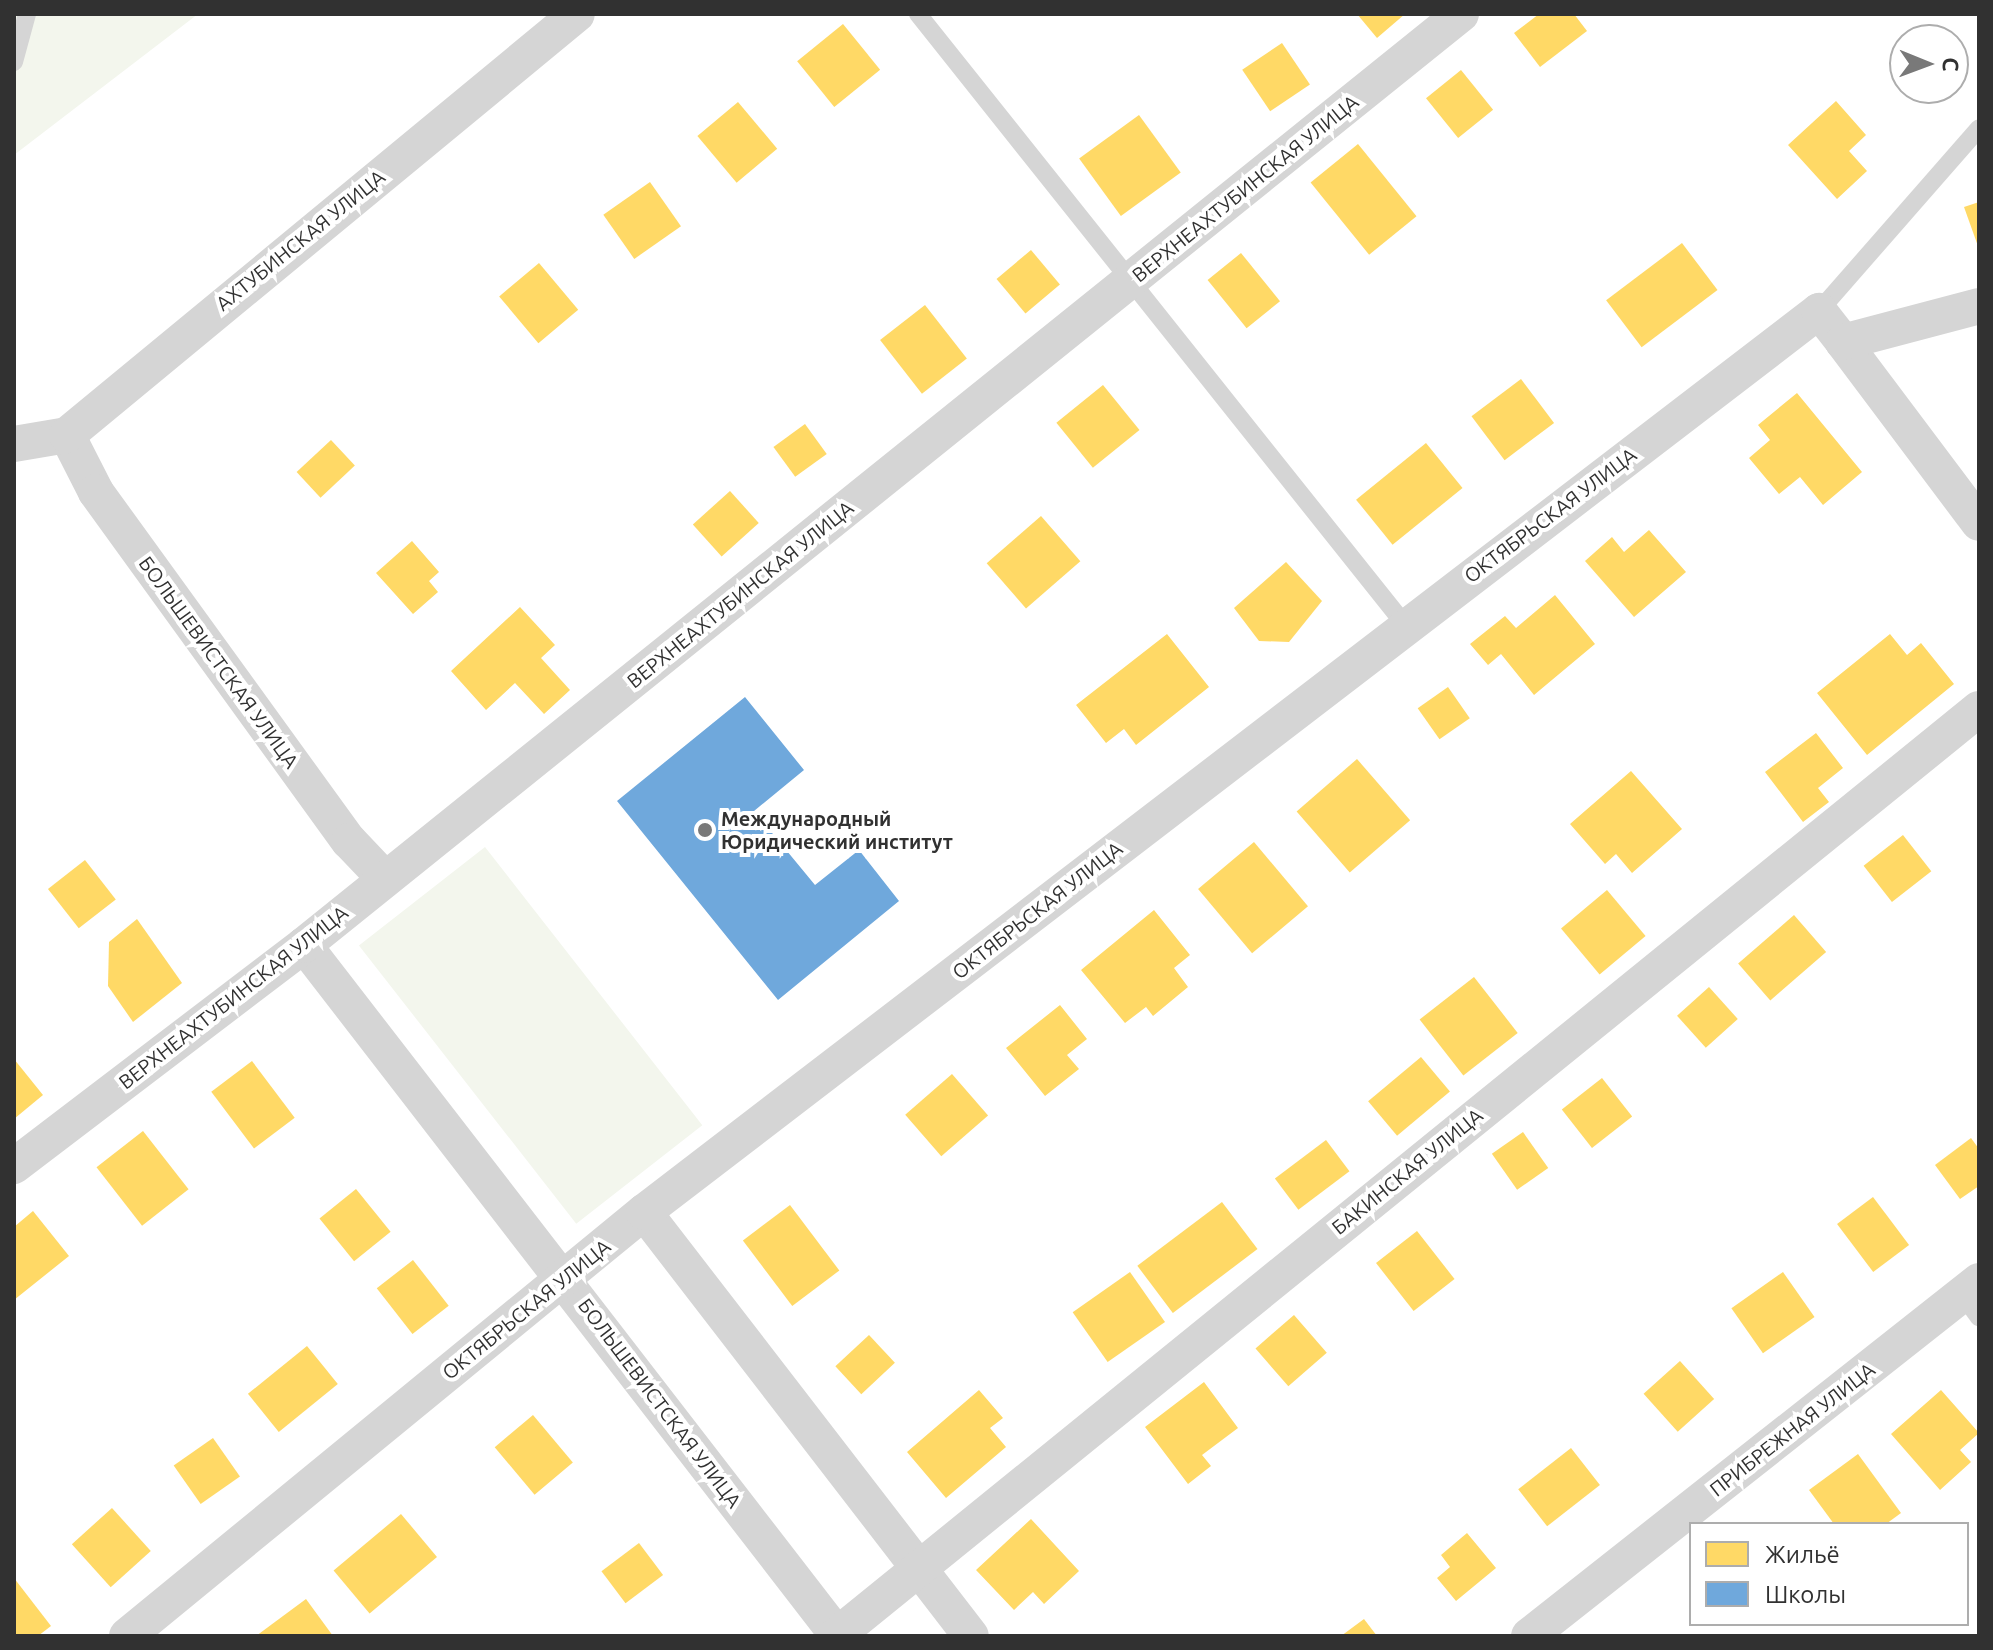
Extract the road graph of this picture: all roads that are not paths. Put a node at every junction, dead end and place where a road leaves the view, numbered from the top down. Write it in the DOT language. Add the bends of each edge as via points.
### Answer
graph roads {
  1 [pos="27,14"];
  2 [pos="577,14"];
  3 [pos="918,14"];
  4 [pos="1461,14"];
  5 [pos="14,62"];
  6 [pos="1979,128"];
  7 [pos="1133,278"];
  8 [pos="1979,306"];
  9 [pos="1819,311"];
  10 [pos="1843,342"];
  11 [pos="67,435"];
  12 [pos="14,444"];
  13 [pos="1979,523"];
  14 [pos="1405,625"];
  15 [pos="1979,709"];
  16 [pos="385,879"];
  17 [pos="304,945"];
  18 [pos="14,1166"];
  19 [pos="644,1212"];
  20 [pos="564,1278"];
  21 [pos="1973,1297"];
  22 [pos="915,1568"];
  23 [pos="838,1635"];
  24 [pos="127,1636"];
  25 [pos="971,1636"];
  26 [pos="1529,1636"];
  1 -- 5 [label="lane"];
  2 -- 11 [label="street, АХТУБИНСКАЯ УЛИЦА"];
  3 -- 7 [label="lane"];
  4 -- 7 [label="street, ВЕРХНЕАХТУБИНСКАЯ УЛИЦА"];
  6 -- 9 [label="lane"];
  7 -- 14 [label="lane"];
  7 -- 16 [label="street, ВЕРХНЕАХТУБИНСКАЯ УЛИЦА"];
  8 -- 10 [label="street"];
  9 -- 10 [label="street"];
  9 -- 14 [label="street, ОКТЯБРЬСКАЯ УЛИЦА"];
  10 -- 13 [label="street"];
  11 -- 12 [label="street, АХТУБИНСКАЯ УЛИЦА"];
  11 -- 16 [label="street, БОЛЬШЕВИСТСКАЯ УЛИЦА" via="96,492 349,841"];
  14 -- 19 [label="street, ОКТЯБРЬСКАЯ УЛИЦА"];
  15 -- 22 [label="street, БАКИНСКАЯ УЛИЦА"];
  16 -- 17 [label="street, ВЕРХНЕАХТУБИНСКАЯ УЛИЦА"];
  17 -- 18 [label="street, ВЕРХНЕАХТУБИНСКАЯ УЛИЦА"];
  17 -- 20 [label="street, БОЛЬШЕВИСТСКАЯ УЛИЦА"];
  19 -- 20 [label="street, ОКТЯБРЬСКАЯ УЛИЦА"];
  19 -- 22 [label="street"];
  20 -- 23 [label="street, БОЛЬШЕВИСТСКАЯ УЛИЦА"];
  20 -- 24 [label="street, ОКТЯБРЬСКАЯ УЛИЦА"];
  21 -- 26 [label="street, ПРИБРЕЖНАЯ УЛИЦА"];
  22 -- 23 [label="street, БАКИНСКАЯ УЛИЦА"];
  22 -- 25 [label="street"];
}
